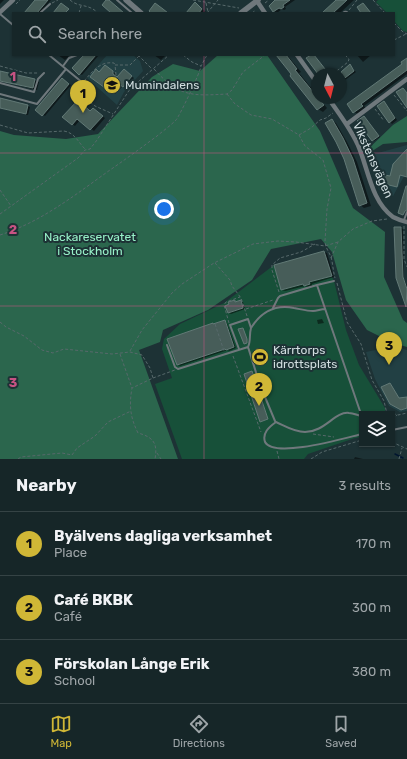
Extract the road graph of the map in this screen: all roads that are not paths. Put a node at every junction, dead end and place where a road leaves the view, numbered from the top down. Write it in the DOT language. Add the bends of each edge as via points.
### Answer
graph roads {
  1 [pos="13,0"];
  2 [pos="116,0"];
  3 [pos="126,0"];
  4 [pos="257,0"];
  5 [pos="50,4"];
  6 [pos="240,10"];
  7 [pos="41,12"];
  8 [pos="131,12"];
  9 [pos="140,12"];
  10 [pos="264,12"];
  11 [pos="0,13"];
  12 [pos="12,24"];
  13 [pos="50,56"];
  14 [pos="74,56"];
  15 [pos="298,56"];
  16 [pos="62,66"];
  17 [pos="66,69"];
  18 [pos="43,74"];
  19 [pos="311,75"];
  20 [pos="407,80"];
  21 [pos="0,83"];
  22 [pos="0,94"];
  23 [pos="83,97"];
  24 [pos="332,104"];
  25 [pos="347,124"];
  26 [pos="407,212"];
  27 [pos="405,222"];
  28 [pos="334,281"];
  29 [pos="317,285"];
  30 [pos="273,308"];
  31 [pos="325,309"];
  32 [pos="251,328"];
  33 [pos="167,346"];
  34 [pos="248,347"];
  35 [pos="239,349"];
  36 [pos="359,411"];
  37 [pos="359,416"];
  38 [pos="276,422"];
  39 [pos="407,427"];
  40 [pos="395,429"];
  41 [pos="359,435"];
  1 -- 11 [label="street"];
  2 -- 8 [label="lane"];
  3 -- 9 [label="street"];
  4 -- 6 [label="street"];
  4 -- 10 [label="street"];
  5 -- 7 [label="lane"];
  11 -- 12 [label="lane"];
  13 -- 16 [label="lane"];
  14 -- 16 [label="lane" via="68,58"];
  15 -- 19 [label="street"];
  16 -- 17 [label="lane"];
  17 -- 22 [label="lane" via="37,104"];
  17 -- 23 [label="lane" via="89,88"];
  18 -- 21 [label="lane" via="38,79 34,92"];
  20 -- 25 [label="street"];
  24 -- 25 [label="street, Vikstensvägen"];
  25 -- 27 [label="street, Vikstensvägen" via="384,209 394,218"];
  26 -- 27 [label="lane"];
  28 -- 29 [label="lane"];
  29 -- 30 [label="lane" via="279,297"];
  29 -- 31 [label="lane"];
  30 -- 31 [label="lane" via="281,306 311,311"];
  30 -- 32 [label="lane" via="259,317"];
  31 -- 36 [label="lane"];
  32 -- 34 [label="lane"];
  32 -- 35 [label="lane" via="248,319 230,325"];
  33 -- 35 [label="lane" via="178,369"];
  34 -- 35 [label="lane"];
  34 -- 38 [label="lane" via="260,385"];
  37 -- 38 [label="lane" via="342,413 321,428 307,432 296,431"];
  38 -- 41 [label="lane" via="265,433 264,440 271,450 307,450"];
  39 -- 40 [label="lane"];
}
